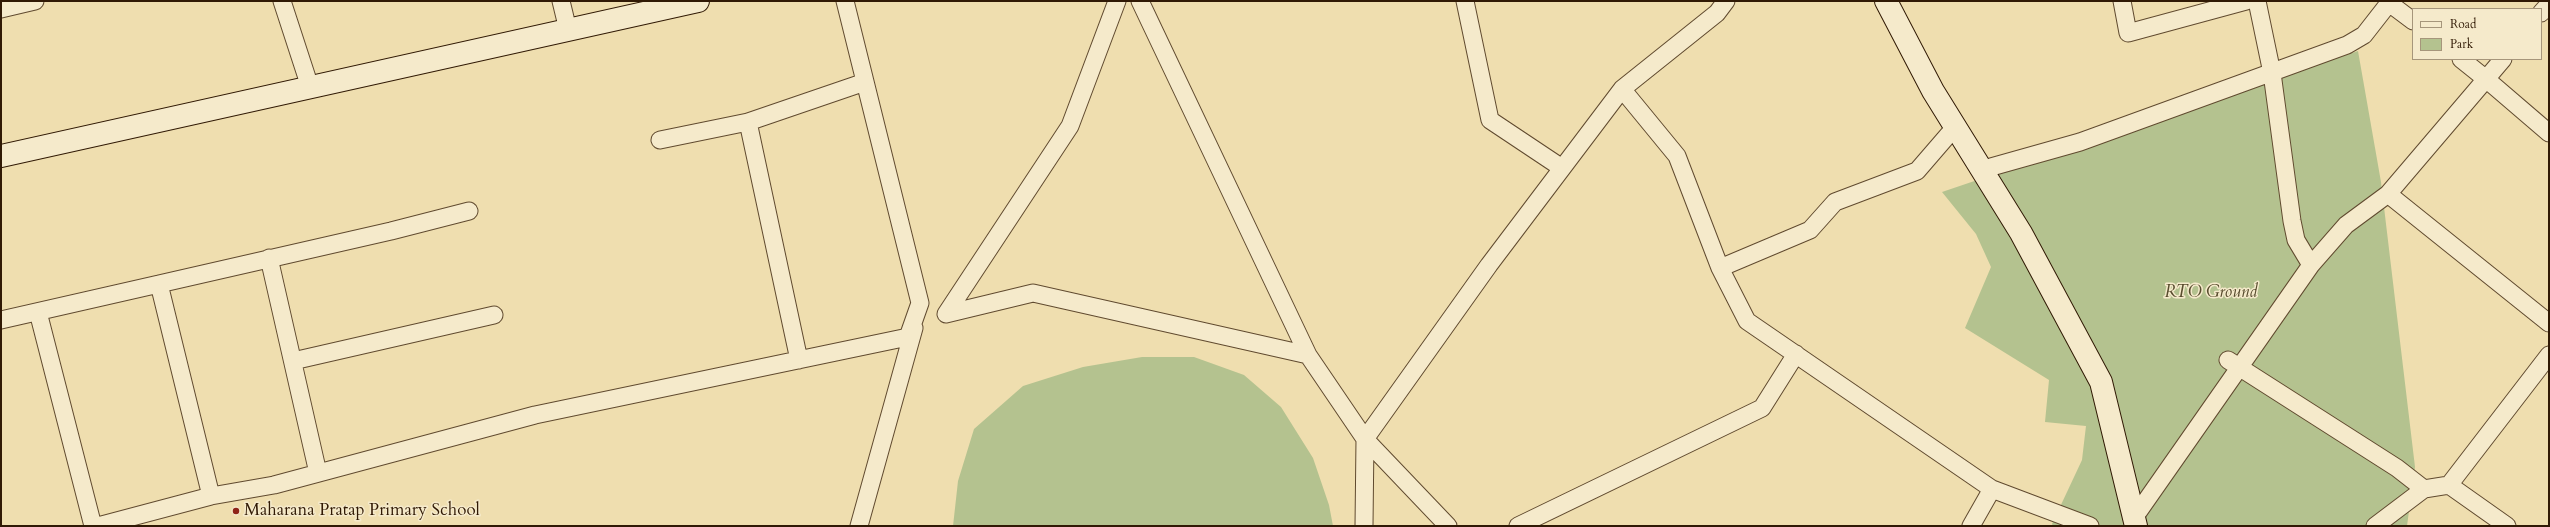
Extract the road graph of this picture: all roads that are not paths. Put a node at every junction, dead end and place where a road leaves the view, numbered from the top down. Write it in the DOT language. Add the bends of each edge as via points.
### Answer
graph roads {
  1 [pos="35,1"];
  2 [pos="282,1"];
  3 [pos="561,1"];
  4 [pos="698,1"];
  5 [pos="845,1"];
  6 [pos="1117,1"];
  7 [pos="1140,1"];
  8 [pos="1465,1"];
  9 [pos="1726,1"];
  10 [pos="1887,1"];
  11 [pos="2122,1"];
  12 [pos="2246,1"];
  13 [pos="2257,1"];
  14 [pos="2549,4"];
  15 [pos="1,9"];
  16 [pos="2542,12"];
  17 [pos="2412,20"];
  18 [pos="568,30"];
  19 [pos="2462,60"];
  20 [pos="2502,60"];
  21 [pos="2272,73"];
  22 [pos="2486,79"];
  23 [pos="865,82"];
  24 [pos="310,87"];
  25 [pos="1622,89"];
  26 [pos="748,122"];
  27 [pos="1956,127"];
  28 [pos="2549,133"];
  29 [pos="660,140"];
  30 [pos="1,156"];
  31 [pos="1562,168"];
  32 [pos="1984,169"];
  33 [pos="2388,194"];
  34 [pos="469,211"];
  35 [pos="269,258"];
  36 [pos="2311,265"];
  37 [pos="1720,268"];
  38 [pos="160,284"];
  39 [pos="920,303"];
  40 [pos="38,312"];
  41 [pos="494,315"];
  42 [pos="1,320"];
  43 [pos="2549,323"];
  44 [pos="1796,354"];
  45 [pos="1308,355"];
  46 [pos="2549,355"];
  47 [pos="800,360"];
  48 [pos="293,361"];
  49 [pos="2234,364"];
  50 [pos="1365,439"];
  51 [pos="318,473"];
  52 [pos="2449,485"];
  53 [pos="1992,489"];
  54 [pos="2424,489"];
  55 [pos="210,496"];
  56 [pos="2135,522"];
  57 [pos="93,526"];
  58 [pos="98,526"];
  59 [pos="859,526"];
  60 [pos="1364,526"];
  61 [pos="1448,526"];
  62 [pos="1518,526"];
  63 [pos="1971,526"];
  64 [pos="2090,526"];
  65 [pos="2375,526"];
  66 [pos="2507,526"];
  1 -- 15 [label="street"];
  2 -- 24 [label="street"];
  3 -- 18 [label="street"];
  4 -- 18 [label="street"];
  5 -- 23 [label="street"];
  6 -- 45 [label="street" via="1070,126 946,314 1033,293"];
  7 -- 45 [label="street"];
  8 -- 31 [label="street" via="1490,120"];
  9 -- 25 [label="street" via="1717,13"];
  10 -- 27 [label="street" via="1933,91"];
  11 -- 12 [label="street" via="2128,33"];
  13 -- 21 [label="street"];
  14 -- 16 [label="street"];
  17 -- 21 [label="street" via="2389,3 2357,40"];
  18 -- 24 [label="street"];
  19 -- 22 [label="street"];
  20 -- 22 [label="street"];
  21 -- 32 [label="street" via="2080,142"];
  21 -- 36 [label="street" via="2292,221 2296,240"];
  22 -- 28 [label="street"];
  22 -- 33 [label="street"];
  23 -- 26 [label="street"];
  23 -- 39 [label="street"];
  24 -- 30 [label="street"];
  25 -- 31 [label="street"];
  25 -- 37 [label="street" via="1677,156"];
  26 -- 29 [label="street"];
  26 -- 47 [label="street"];
  27 -- 32 [label="street"];
  27 -- 37 [label="street" via="1917,171 1835,202 1810,230"];
  31 -- 50 [label="street" via="1489,265"];
  32 -- 56 [label="street" via="2101,382"];
  33 -- 36 [label="street" via="2346,225"];
  33 -- 43 [label="street"];
  34 -- 35 [label="street"];
  35 -- 38 [label="street"];
  35 -- 48 [label="street"];
  36 -- 49 [label="street"];
  37 -- 44 [label="street" via="1747,321"];
  38 -- 40 [label="street"];
  38 -- 55 [label="street"];
  39 -- 47 [label="street" via="908,337"];
  39 -- 59 [label="street"];
  40 -- 42 [label="street"];
  40 -- 57 [label="street"];
  41 -- 48 [label="street"];
  44 -- 53 [label="street"];
  44 -- 62 [label="street" via="1762,408"];
  45 -- 50 [label="street"];
  46 -- 52 [label="street"];
  47 -- 51 [label="street" via="535,415"];
  48 -- 51 [label="street"];
  49 -- 54 [label="street" via="2398,468"];
  49 -- 56 [label="street"];
  50 -- 60 [label="street"];
  50 -- 61 [label="street"];
  51 -- 55 [label="street" via="274,485"];
  52 -- 54 [label="street"];
  52 -- 66 [label="street"];
  53 -- 63 [label="street"];
  53 -- 64 [label="street"];
  54 -- 65 [label="street"];
  55 -- 58 [label="street"];
}
